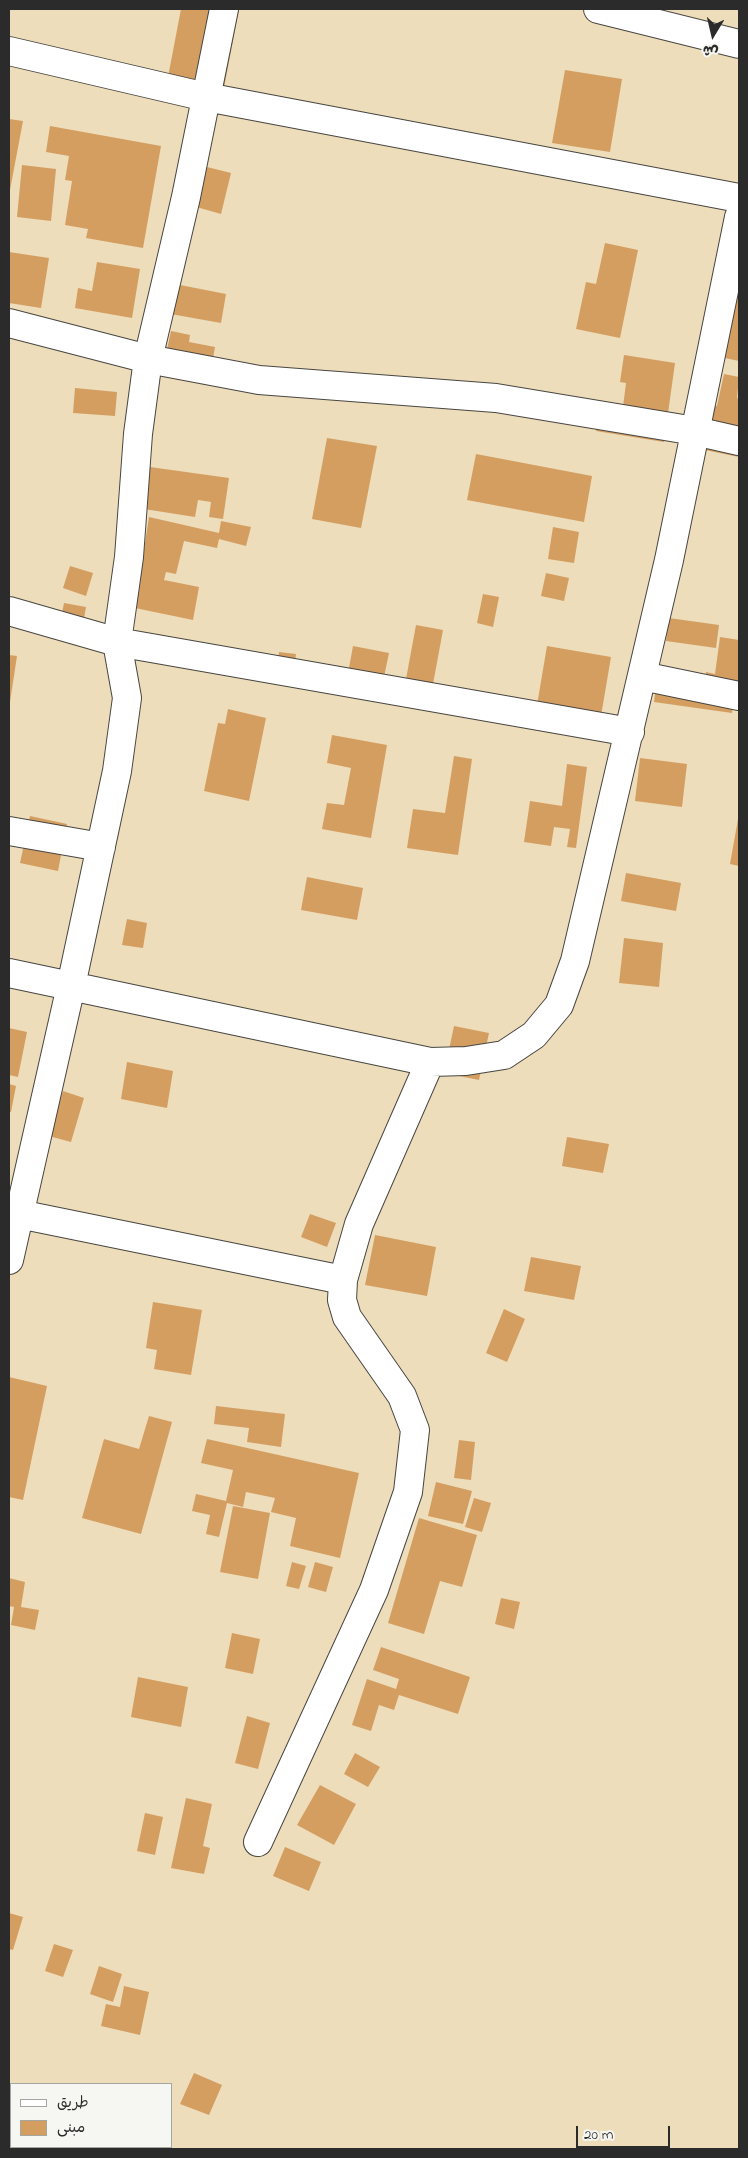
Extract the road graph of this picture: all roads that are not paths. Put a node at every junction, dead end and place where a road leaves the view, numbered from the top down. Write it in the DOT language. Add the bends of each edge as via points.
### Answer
graph roads {
  1 [pos="224,9"];
  2 [pos="598,9"];
  3 [pos="739,44"];
  4 [pos="9,51"];
  5 [pos="206,97"];
  6 [pos="739,198"];
  7 [pos="739,217"];
  8 [pos="9,323"];
  9 [pos="148,360"];
  10 [pos="695,431"];
  11 [pos="739,441"];
  12 [pos="9,611"];
  13 [pos="117,642"];
  14 [pos="642,676"];
  15 [pos="739,696"];
  16 [pos="630,732"];
  17 [pos="9,830"];
  18 [pos="101,847"];
  19 [pos="9,974"];
  20 [pos="72,986"];
  21 [pos="430,1062"];
  22 [pos="14,1213"];
  23 [pos="9,1260"];
  24 [pos="343,1280"];
  25 [pos="258,1842"];
  1 -- 5 [label="street"];
  2 -- 3 [label="street"];
  4 -- 5 [label="street"];
  5 -- 6 [label="street"];
  5 -- 9 [label="street"];
  7 -- 10 [label="street"];
  8 -- 9 [label="street"];
  9 -- 10 [label="street" via="259,380 496,398"];
  9 -- 13 [label="street" via="138,434 129,557"];
  10 -- 11 [label="street"];
  10 -- 14 [label="street"];
  12 -- 13 [label="street"];
  13 -- 16 [label="street"];
  13 -- 18 [label="street" via="127,698 117,771"];
  14 -- 15 [label="street"];
  14 -- 16 [label="street"];
  16 -- 21 [label="street" via="575,961 559,1005 534,1035 504,1055 466,1062"];
  17 -- 18 [label="street"];
  18 -- 20 [label="street"];
  19 -- 20 [label="street"];
  20 -- 21 [label="street"];
  20 -- 22 [label="street"];
  21 -- 24 [label="street" via="359,1224"];
  22 -- 23 [label="street"];
  22 -- 24 [label="street"];
  24 -- 25 [label="street" via="342,1300 347,1317 402,1396 415,1430 408,1492 374,1590"];
}
